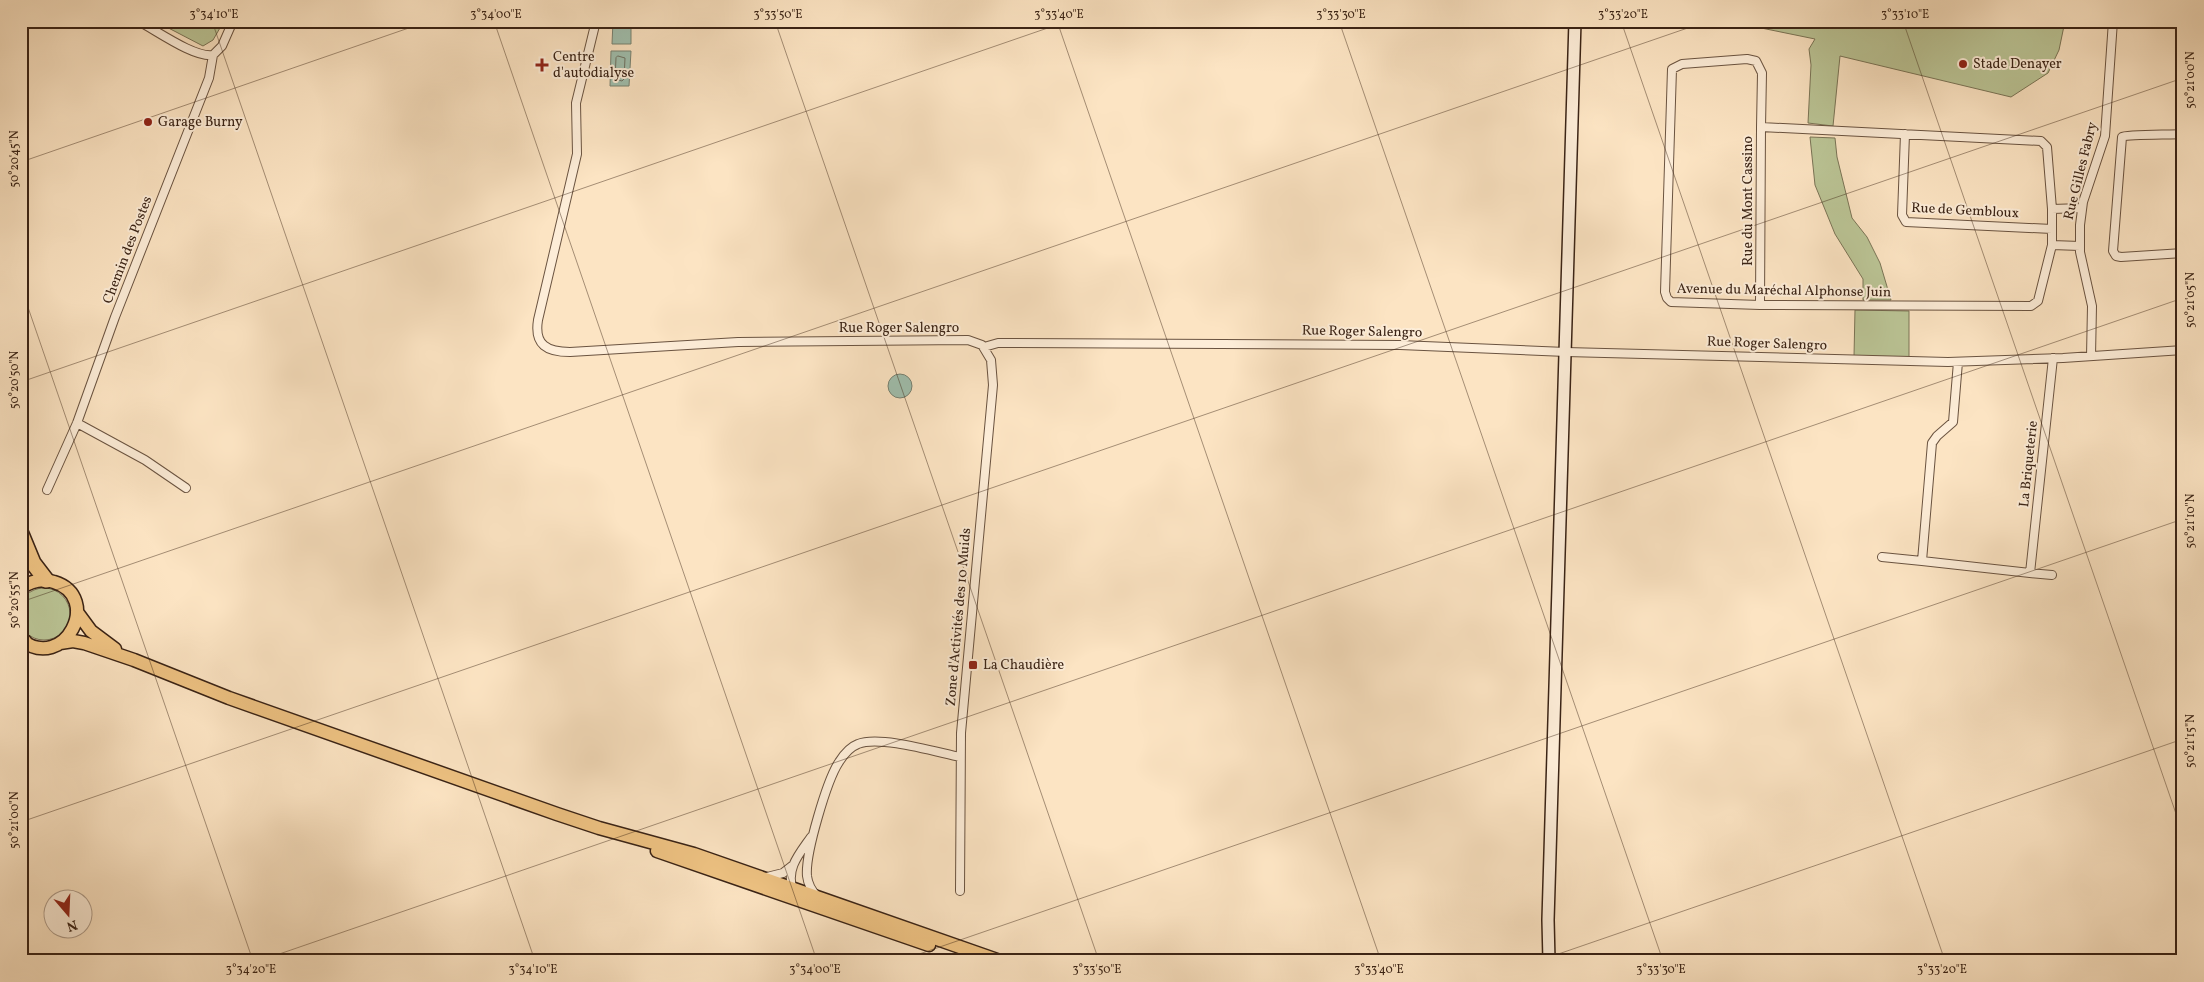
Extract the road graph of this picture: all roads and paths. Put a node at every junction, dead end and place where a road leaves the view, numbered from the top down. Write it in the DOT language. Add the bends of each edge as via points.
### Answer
graph roads {
  1 [pos="138,21"];
  2 [pos="233,21"];
  3 [pos="596,21"];
  4 [pos="1575,21"];
  5 [pos="2113,21"];
  6 [pos="213,54"];
  7 [pos="1761,127"];
  8 [pos="1905,134"];
  9 [pos="2183,134"];
  10 [pos="2082,208"];
  11 [pos="2052,209"];
  12 [pos="2052,228"];
  13 [pos="2052,245"];
  14 [pos="2080,246"];
  15 [pos="2183,253"];
  16 [pos="1760,305"];
  17 [pos="984,347"];
  18 [pos="2183,350"];
  19 [pos="1566,352"];
  20 [pos="2090,356"];
  21 [pos="2053,358"];
  22 [pos="1958,362"];
  23 [pos="77,423"];
  24 [pos="186,488"];
  25 [pos="47,490"];
  26 [pos="21,534"];
  27 [pos="1882,557"];
  28 [pos="1922,561"];
  29 [pos="2030,572"];
  30 [pos="2052,574"];
  31 [pos="46,580"];
  32 [pos="21,588"];
  33 [pos="77,612"];
  34 [pos="22,641"];
  35 [pos="60,643"];
  36 [pos="134,660"];
  37 [pos="960,757"];
  38 [pos="599,828"];
  39 [pos="812,836"];
  40 [pos="792,866"];
  41 [pos="807,870"];
  42 [pos="753,876"];
  43 [pos="793,889"];
  44 [pos="960,892"];
  45 [pos="778,894"];
  46 [pos="820,898"];
  47 [pos="804,903"];
  48 [pos="1548,920"];
  49 [pos="978,961"];
  50 [pos="1000,961"];
  51 [pos="1543,961"];
  52 [pos="1549,961"];
  1 -- 6 [label="street" via="195,52"];
  2 -- 6 [label="street, Chemin des Postes" via="222,46"];
  3 -- 17 [label="street, Rue Roger Salengro" via="576,103 577,154 538,320 539,336 544,346 554,351 570,352 711,343 968,340"];
  4 -- 19 [label="main road"];
  5 -- 10 [label="street, Rue Gilles Fabry" via="2105,136"];
  6 -- 23 [label="street, Chemin des Postes" via="209,78"];
  7 -- 8 [label="street"];
  7 -- 16 [label="street, Rue du Mont Cassino"];
  7 -- 16 [label="street, Avenue du Maréchal Alphonse Juin" via="1762,73 1756,61 1682,64 1672,69 1666,295 1674,303"];
  8 -- 11 [label="street" via="2041,141 2047,147"];
  8 -- 12 [label="street, Rue de Gembloux" via="1902,215 1906,222"];
  9 -- 15 [label="street" via="2129,134 2122,137 2113,251 2121,257"];
  10 -- 11 [label="street"];
  10 -- 14 [label="street, Rue Gilles Fabry"];
  11 -- 12 [label="street, Avenue du Maréchal Alphonse Juin"];
  12 -- 13 [label="street, Avenue du Maréchal Alphonse Juin"];
  13 -- 14 [label="street"];
  13 -- 16 [label="street, Avenue du Maréchal Alphonse Juin" via="2038,301 2031,306"];
  14 -- 20 [label="street, Rue Gilles Fabry" via="2092,306"];
  17 -- 19 [label="street, Rue Roger Salengro" via="998,342 1400,345"];
  17 -- 37 [label="street, Zone d'Activités des 10 Muids" via="992,363 993,385"];
  18 -- 20 [label="street, Rue Roger Salengro"];
  19 -- 22 [label="street, Rue Roger Salengro"];
  19 -- 48 [label="main road"];
  20 -- 21 [label="street, Rue Roger Salengro"];
  21 -- 22 [label="street, Rue Roger Salengro"];
  21 -- 29 [label="street, La Briqueterie"];
  22 -- 28 [label="street" via="1953,422 1932,443"];
  23 -- 24 [label="street" via="145,460"];
  23 -- 25 [label="street, Chemin des Postes"];
  26 -- 31 [label="highway" via="33,563"];
  27 -- 28 [label="street"];
  28 -- 29 [label="street"];
  29 -- 30 [label="street"];
  31 -- 32 [label="main road" via="34,581"];
  31 -- 33 [label="main road" via="67,590"];
  33 -- 35 [label="main road" via="73,630"];
  33 -- 36 [label="main road" via="96,635"];
  34 -- 35 [label="main road" via="42,648"];
  35 -- 36 [label="main road" via="84,643"];
  36 -- 38 [label="main road" via="229,698"];
  37 -- 39 [label="street" via="883,741 855,745 836,767"];
  37 -- 44 [label="street, Zone d'Activités des 10 Muids"];
  38 -- 42 [label="main road" via="679,849"];
  38 -- 45 [label="main road" via="626,841"];
  39 -- 40 [label="street"];
  39 -- 41 [label="street"];
  40 -- 42 [label="street" via="776,876"];
  40 -- 43 [label="street" via="790,880"];
  41 -- 43 [label="street"];
  41 -- 46 [label="street" via="811,889"];
  42 -- 43 [label="main road"];
  43 -- 45 [label="street"];
  43 -- 46 [label="main road"];
  43 -- 47 [label="street"];
  45 -- 47 [label="main road"];
  46 -- 50 [label="main road"];
  47 -- 49 [label="main road"];
  48 -- 51 [label="main road"];
  48 -- 52 [label="main road"];
}
